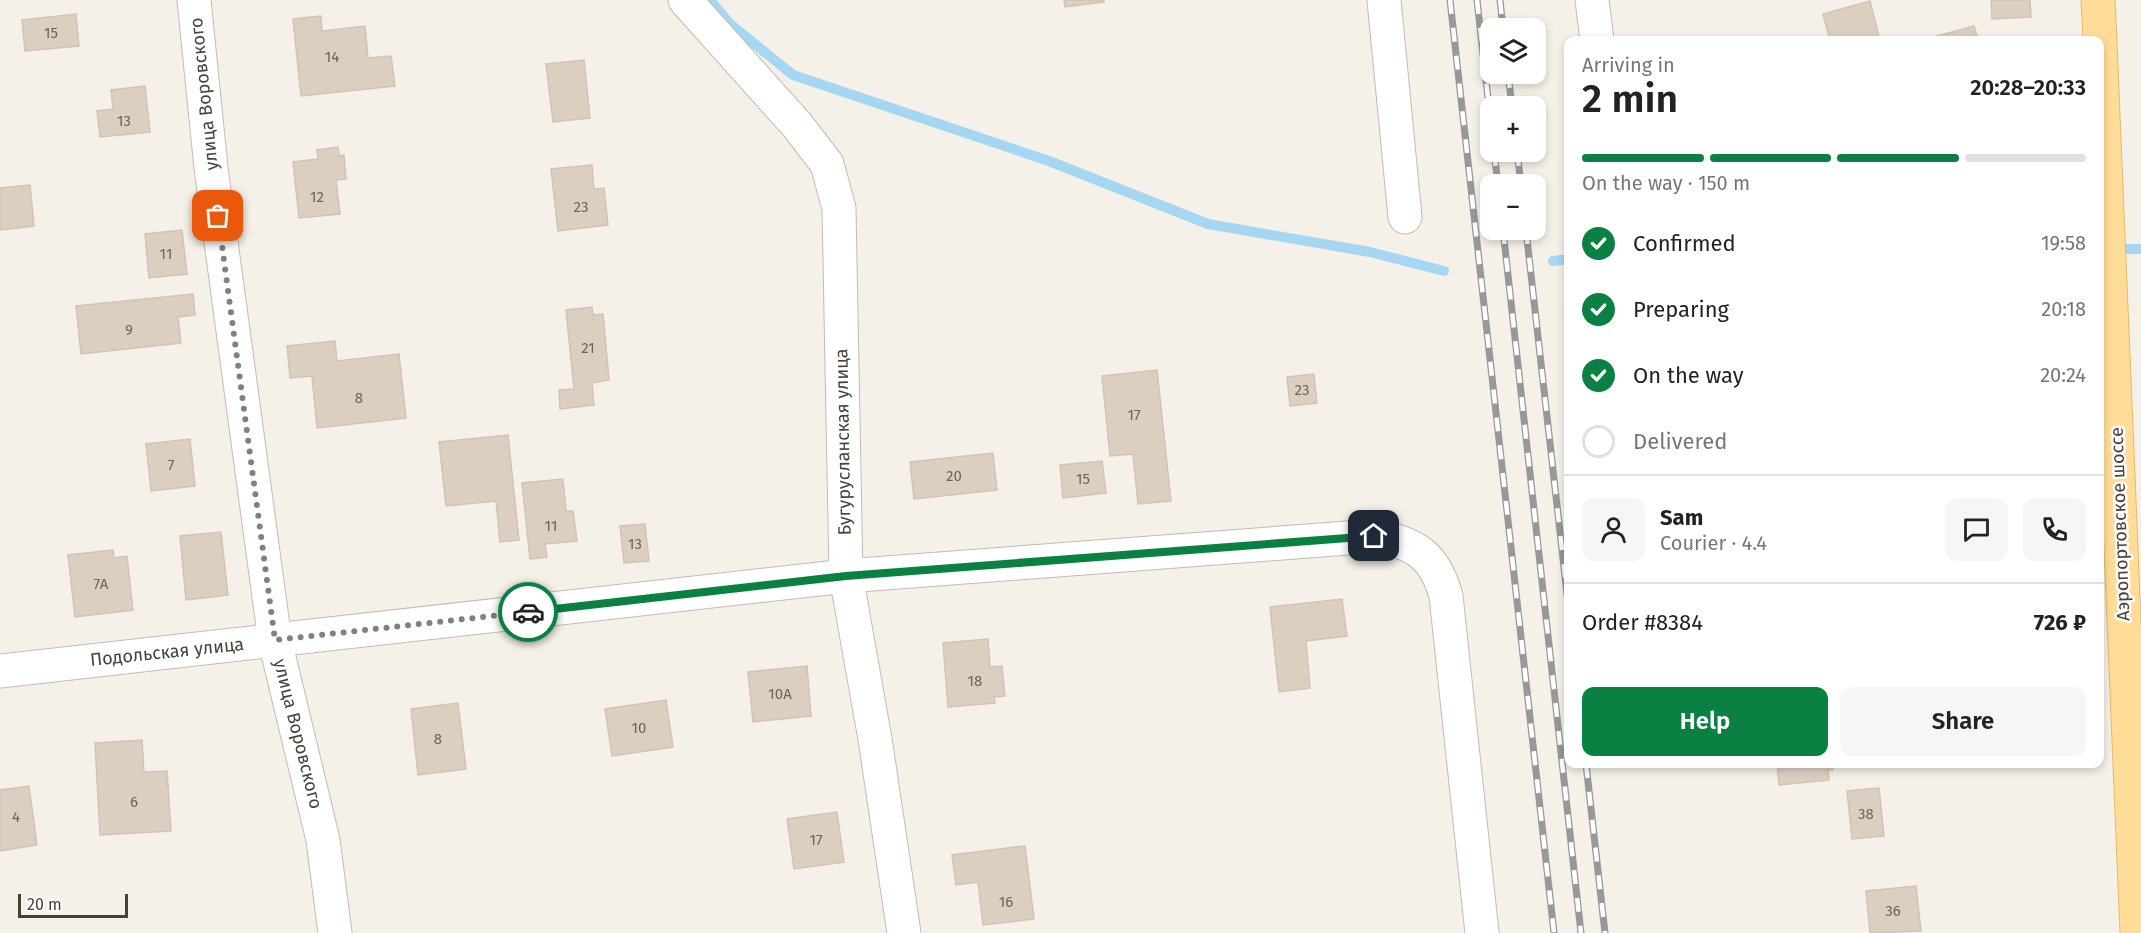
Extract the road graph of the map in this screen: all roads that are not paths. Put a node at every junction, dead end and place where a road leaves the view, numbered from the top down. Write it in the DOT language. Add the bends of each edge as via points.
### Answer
graph roads {
  1 [pos="194,0"];
  2 [pos="685,0"];
  3 [pos="1384,0"];
  4 [pos="1592,0"];
  5 [pos="2098,0"];
  6 [pos="1596,36"];
  7 [pos="2100,36"];
  8 [pos="2104,139"];
  9 [pos="1405,217"];
  10 [pos="846,576"];
  11 [pos="275,640"];
  12 [pos="0,670"];
  13 [pos="335,933"];
  14 [pos="904,933"];
  15 [pos="1482,933"];
  16 [pos="2137,933"];
  1 -- 11 [label="street, улица Воровского" via="211,168"];
  2 -- 10 [label="street, Бугурусланская улица" via="827,164 839,208"];
  3 -- 9 [label="street"];
  4 -- 6 [label="street"];
  5 -- 7 [label="main road, Аэропортовское шоссе"];
  8 -- 16 [label="main road, Аэропортовское шоссе"];
  10 -- 11 [label="street, Подольская улица"];
  10 -- 14 [label="street, Бугурусланская улица"];
  10 -- 15 [label="street, Подольская улица" via="1374,536 1397,540 1414,549 1440,575 1446,596"];
  11 -- 12 [label="street, Подольская улица"];
  11 -- 13 [label="street, улица Воровского" via="323,840"];
}
